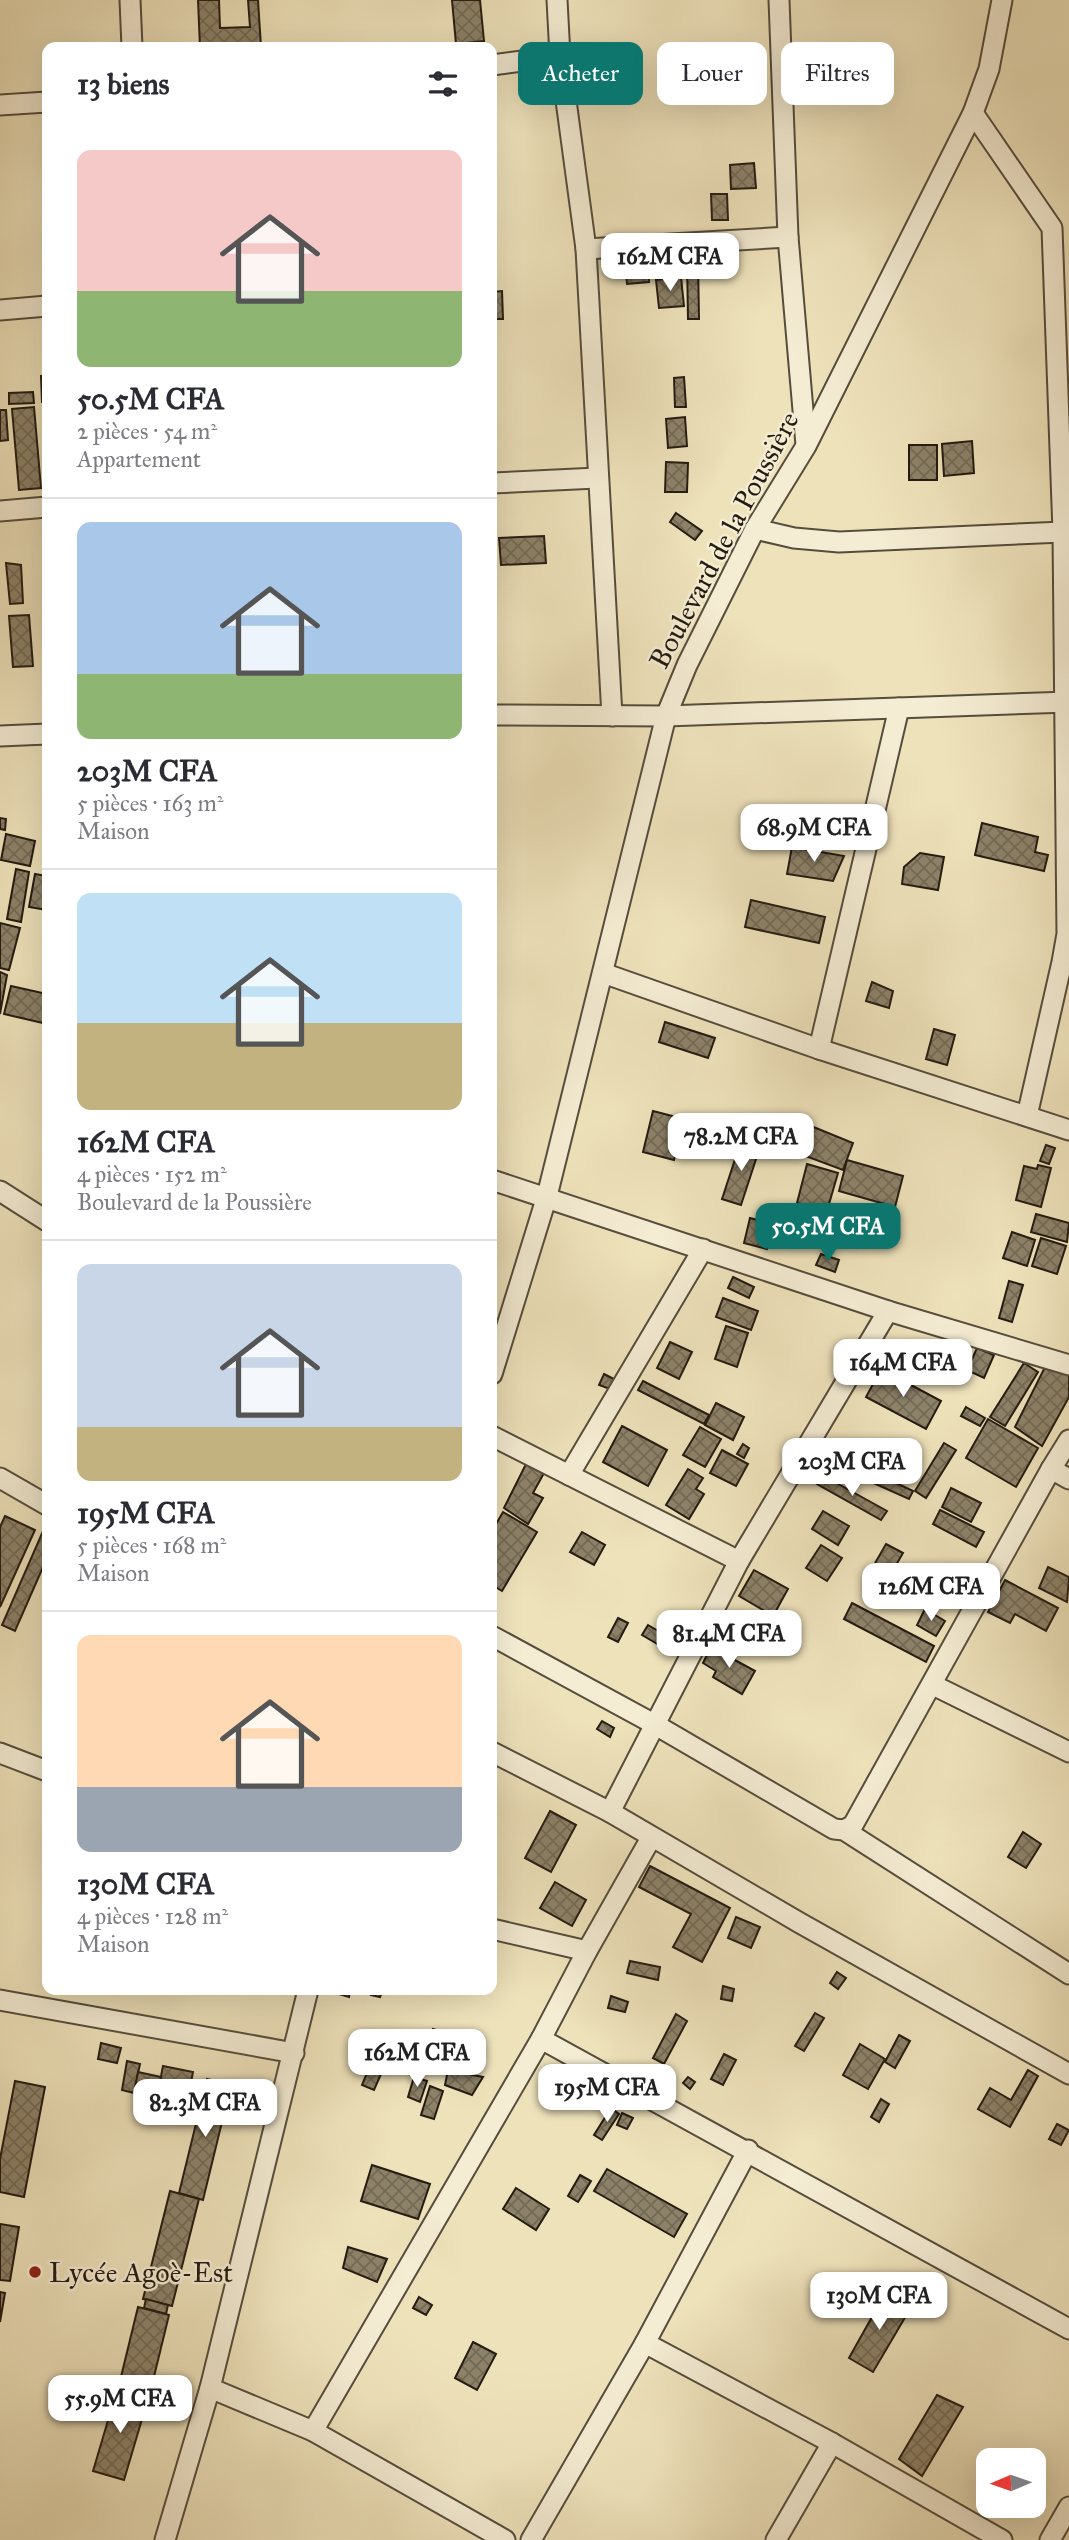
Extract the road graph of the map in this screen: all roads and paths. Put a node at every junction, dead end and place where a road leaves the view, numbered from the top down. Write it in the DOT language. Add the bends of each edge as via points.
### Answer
graph roads {
  1 [pos="130,0"];
  2 [pos="557,0"];
  3 [pos="779,0"];
  4 [pos="1002,0"];
  5 [pos="132,42"];
  6 [pos="559,42"];
  7 [pos="518,62"];
  8 [pos="497,64"];
  9 [pos="42,102"];
  10 [pos="0,105"];
  11 [pos="567,105"];
  12 [pos="974,113"];
  13 [pos="1061,228"];
  14 [pos="788,237"];
  15 [pos="586,249"];
  16 [pos="42,306"];
  17 [pos="0,310"];
  18 [pos="806,446"];
  19 [pos="597,478"];
  20 [pos="497,483"];
  21 [pos="42,508"];
  22 [pos="0,511"];
  23 [pos="755,529"];
  24 [pos="1063,532"];
  25 [pos="1066,702"];
  26 [pos="899,708"];
  27 [pos="497,715"];
  28 [pos="612,716"];
  29 [pos="666,716"];
  30 [pos="42,734"];
  31 [pos="0,736"];
  32 [pos="603,973"];
  33 [pos="819,1049"];
  34 [pos="1027,1116"];
  35 [pos="1069,1130"];
  36 [pos="497,1181"];
  37 [pos="0,1191"];
  38 [pos="547,1196"];
  39 [pos="42,1217"];
  40 [pos="703,1249"];
  41 [pos="888,1311"];
  42 [pos="497,1358"];
  43 [pos="1069,1365"];
  44 [pos="497,1439"];
  45 [pos="1069,1440"];
  46 [pos="1051,1469"];
  47 [pos="569,1475"];
  48 [pos="0,1478"];
  49 [pos="1069,1479"];
  50 [pos="42,1502"];
  51 [pos="739,1561"];
  52 [pos="497,1639"];
  53 [pos="933,1685"];
  54 [pos="654,1724"];
  55 [pos="1069,1752"];
  56 [pos="0,1754"];
  57 [pos="497,1755"];
  58 [pos="42,1769"];
  59 [pos="610,1812"];
  60 [pos="844,1830"];
  61 [pos="652,1838"];
  62 [pos="497,1930"];
  63 [pos="587,1951"];
  64 [pos="1069,1974"];
  65 [pos="308,1995"];
  66 [pos="0,2000"];
  67 [pos="541,2039"];
  68 [pos="294,2053"];
  69 [pos="1069,2074"];
  70 [pos="748,2150"];
  71 [pos="1069,2329"];
  72 [pos="645,2343"];
  73 [pos="210,2388"];
  74 [pos="313,2431"];
  75 [pos="832,2443"];
  76 [pos="1069,2507"];
  77 [pos="165,2540"];
  78 [pos="505,2540"];
  79 [pos="531,2540"];
  80 [pos="776,2540"];
  81 [pos="1002,2540"];
  82 [pos="1050,2540"];
  1 -- 5 [label="street"];
  2 -- 6 [label="street"];
  3 -- 14 [label="street"];
  4 -- 12 [label="street, Boulevard de la Poussière" via="989,69"];
  7 -- 8 [label="street"];
  9 -- 10 [label="street"];
  11 -- 15 [label="street"];
  12 -- 13 [label="street"];
  12 -- 18 [label="street, Boulevard de la Poussière"];
  13 -- 24 [label="street"];
  14 -- 15 [label="street"];
  14 -- 18 [label="street"];
  15 -- 19 [label="street"];
  16 -- 17 [label="street"];
  18 -- 23 [label="street, Boulevard de la Poussière"];
  19 -- 20 [label="street"];
  19 -- 28 [label="street"];
  21 -- 22 [label="street"];
  23 -- 24 [label="street" via="839,542"];
  23 -- 29 [label="street, Boulevard de la Poussière"];
  24 -- 25 [label="street"];
  25 -- 26 [label="street"];
  25 -- 34 [label="street" via="1067,934"];
  26 -- 29 [label="street"];
  26 -- 33 [label="street"];
  27 -- 28 [label="street"];
  28 -- 29 [label="street"];
  29 -- 32 [label="street, Boulevard de la Poussière"];
  30 -- 31 [label="street"];
  32 -- 33 [label="street"];
  32 -- 38 [label="street, Boulevard de la Poussière"];
  33 -- 34 [label="street"];
  34 -- 35 [label="street"];
  36 -- 38 [label="street"];
  37 -- 39 [label="street"];
  38 -- 40 [label="street"];
  38 -- 42 [label="street, Boulevard de la Poussière"];
  40 -- 41 [label="street"];
  40 -- 47 [label="street"];
  41 -- 43 [label="street"];
  41 -- 51 [label="street"];
  44 -- 47 [label="street"];
  45 -- 46 [label="street"];
  46 -- 49 [label="street"];
  46 -- 53 [label="street"];
  47 -- 51 [label="street"];
  48 -- 50 [label="street"];
  51 -- 54 [label="street"];
  52 -- 54 [label="street"];
  53 -- 55 [label="street"];
  53 -- 60 [label="street" via="853,1825"];
  54 -- 59 [label="street"];
  54 -- 60 [label="street" via="834,1829"];
  56 -- 58 [label="street"];
  57 -- 59 [label="street"];
  59 -- 61 [label="street"];
  60 -- 64 [label="street"];
  61 -- 63 [label="street"];
  61 -- 69 [label="street"];
  62 -- 63 [label="street"];
  63 -- 67 [label="street"];
  65 -- 68 [label="street"];
  66 -- 68 [label="street"];
  67 -- 70 [label="street"];
  67 -- 74 [label="street"];
  68 -- 73 [label="street"];
  70 -- 71 [label="street"];
  70 -- 72 [label="street"];
  72 -- 75 [label="street"];
  72 -- 79 [label="street"];
  73 -- 74 [label="street"];
  73 -- 77 [label="street"];
  74 -- 78 [label="street"];
  75 -- 80 [label="street"];
  75 -- 81 [label="street"];
  76 -- 82 [label="street"];
}
